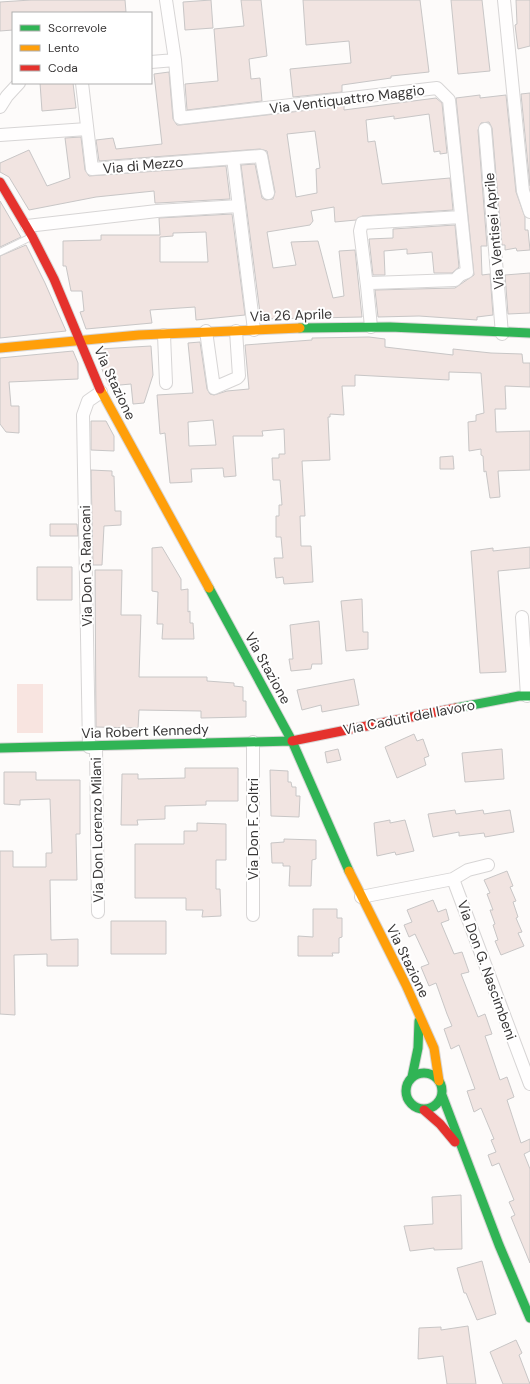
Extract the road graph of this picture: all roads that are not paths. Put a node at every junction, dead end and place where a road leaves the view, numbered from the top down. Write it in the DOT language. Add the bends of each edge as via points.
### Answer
graph roads {
  1 [pos="166,0"];
  2 [pos="504,0"];
  3 [pos="175,60"];
  4 [pos="152,62"];
  5 [pos="18,84"];
  6 [pos="82,84"];
  7 [pos="0,107"];
  8 [pos="88,129"];
  9 [pos="485,129"];
  10 [pos="0,135"];
  11 [pos="233,158"];
  12 [pos="0,182"];
  13 [pos="268,193"];
  14 [pos="239,206"];
  15 [pos="530,212"];
  16 [pos="461,217"];
  17 [pos="29,231"];
  18 [pos="0,252"];
  19 [pos="367,286"];
  20 [pos="371,327"];
  21 [pos="254,330"];
  22 [pos="206,331"];
  23 [pos="236,331"];
  24 [pos="530,333"];
  25 [pos="502,334"];
  26 [pos="164,335"];
  27 [pos="80,339"];
  28 [pos="0,348"];
  29 [pos="166,384"];
  30 [pos="101,392"];
  31 [pos="522,617"];
  32 [pos="528,696"];
  33 [pos="292,741"];
  34 [pos="253,742"];
  35 [pos="93,747"];
  36 [pos="0,748"];
  37 [pos="488,865"];
  38 [pos="453,878"];
  39 [pos="361,897"];
  40 [pos="98,912"];
  41 [pos="253,916"];
  42 [pos="419,1017"];
  43 [pos="412,1077"];
  44 [pos="439,1081"];
  45 [pos="530,1084"];
  46 [pos="442,1095"];
  47 [pos="424,1110"];
  48 [pos="466,1157"];
  49 [pos="530,1318"];
  1 -- 3 [label="street"];
  2 -- 15 [label="street" via="523,192"];
  3 -- 4 [label="street"];
  3 -- 16 [label="street, Via Ventiquattro Maggio" via="180,118 437,88 449,100"];
  5 -- 7 [label="street"];
  6 -- 8 [label="street, Via di Mezzo"];
  8 -- 10 [label="street"];
  8 -- 11 [label="street, Via di Mezzo" via="92,169"];
  9 -- 25 [label="street, Via Ventisei Aprile"];
  11 -- 13 [label="street, Via di Mezzo" via="261,156"];
  11 -- 14 [label="street"];
  12 -- 17 [label="street, Via Stazione"];
  14 -- 17 [label="street" via="157,211"];
  14 -- 21 [label="street"];
  16 -- 19 [label="street, Via Ventiquattro Maggio" via="466,272 455,280 371,283"];
  16 -- 19 [label="street" via="362,223 360,231"];
  17 -- 18 [label="lane"];
  17 -- 27 [label="street, Via Stazione" via="61,292"];
  19 -- 20 [label="street"];
  20 -- 21 [label="street, Via 26 Aprile"];
  20 -- 25 [label="street, Via 26 Aprile"];
  21 -- 23 [label="street, Via 26 Aprile"];
  22 -- 23 [label="street, Via 26 Aprile"];
  22 -- 23 [label="street" via="214,388 239,376"];
  22 -- 26 [label="street, Via 26 Aprile"];
  24 -- 25 [label="street, Via 26 Aprile"];
  26 -- 27 [label="street, Via 26 Aprile"];
  26 -- 29 [label="street"];
  27 -- 28 [label="street, Via 26 Aprile"];
  27 -- 30 [label="street, Via Stazione"];
  30 -- 33 [label="street, Via Stazione"];
  30 -- 35 [label="street, Via Don G. Rancani" via="88,401 83,415"];
  31 -- 32 [label="street, Via Caduti del lavoro"];
  32 -- 33 [label="street, Via Caduti del lavoro"];
  33 -- 34 [label="street, Via Robert Kennedy"];
  33 -- 39 [label="street, Via Stazione"];
  34 -- 35 [label="street, Via Robert Kennedy"];
  34 -- 41 [label="street, Via Don F. Coltri"];
  35 -- 36 [label="street, Via Robert Kennedy"];
  35 -- 40 [label="street, Via Don Lorenzo Milani"];
  37 -- 38 [label="street" via="468,870"];
  38 -- 39 [label="street"];
  38 -- 45 [label="street, Via Don G. Nascimbeni"];
  39 -- 42 [label="street, Via Stazione" via="406,985"];
  42 -- 43 [label="street, Via Stazione" via="418,1048"];
  42 -- 44 [label="street, Via Stazione" via="434,1048"];
  43 -- 44 [label="street" via="424,1073"];
  43 -- 47 [label="street, Via Stazione" via="408,1082 406,1094 412,1105"];
  44 -- 46 [label="street, Via Stazione"];
  46 -- 47 [label="street" via="436,1105"];
  46 -- 48 [label="street, Via Stazione"];
  47 -- 48 [label="street, Via Stazione" via="440,1124"];
  48 -- 49 [label="street, Via Stazione"];
}
